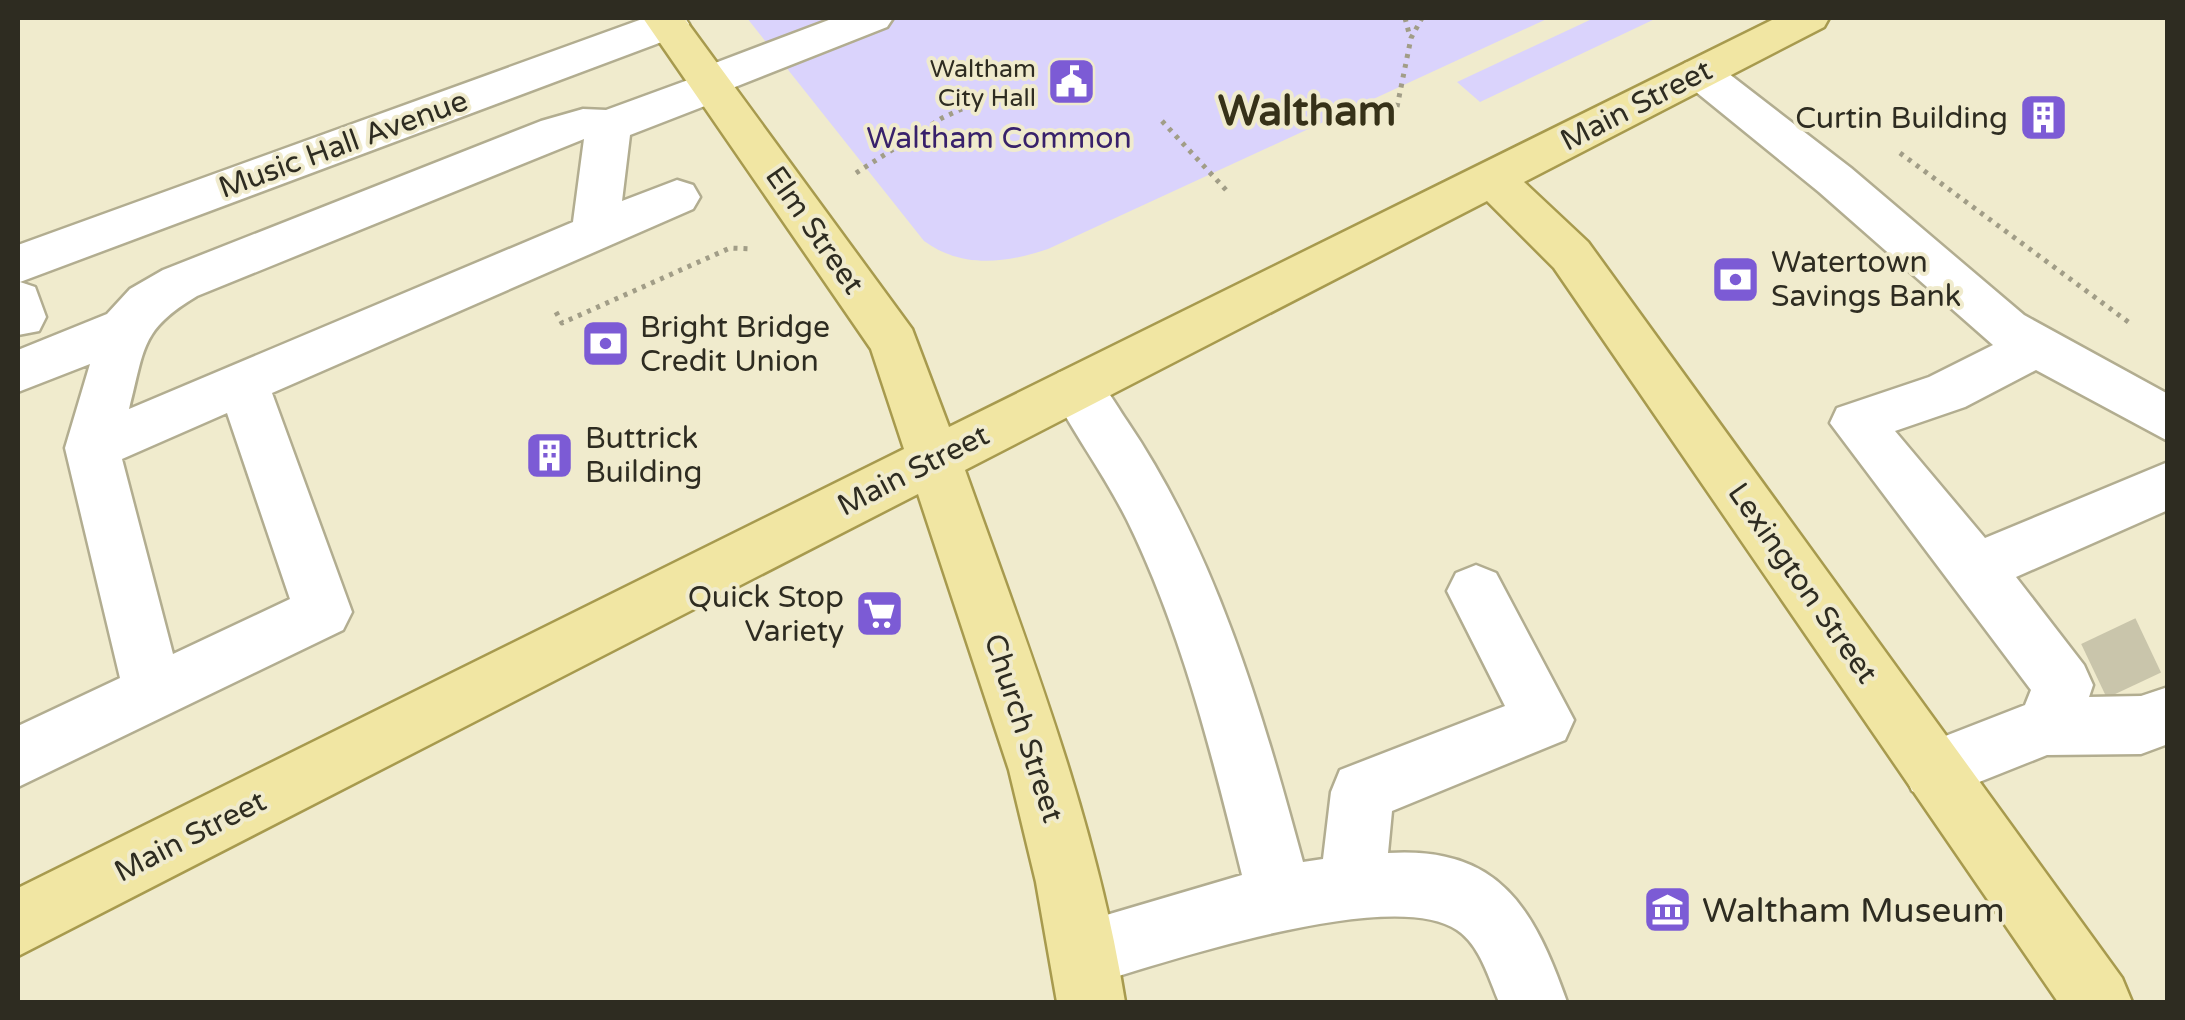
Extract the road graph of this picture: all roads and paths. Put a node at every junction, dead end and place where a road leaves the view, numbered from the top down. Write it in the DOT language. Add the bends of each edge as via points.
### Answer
graph roads {
  1 [pos="872,18"];
  2 [pos="1405,18"];
  3 [pos="1422,18"];
  4 [pos="1809,18"];
  5 [pos="675,22"];
  6 [pos="1411,38"];
  7 [pos="1700,72"];
  8 [pos="711,84"];
  9 [pos="974,103"];
  10 [pos="1397,107"];
  11 [pos="1162,121"];
  12 [pos="608,126"];
  13 [pos="1888,144"];
  14 [pos="856,173"];
  15 [pos="1491,178"];
  16 [pos="1228,191"];
  17 [pos="677,197"];
  18 [pos="595,232"];
  19 [pos="18,264"];
  20 [pos="2135,327"];
  21 [pos="125,328"];
  22 [pos="2034,348"];
  23 [pos="18,372"];
  24 [pos="243,383"];
  25 [pos="1076,388"];
  26 [pos="2168,420"];
  27 [pos="92,448"];
  28 [pos="935,459"];
  29 [pos="2168,485"];
  30 [pos="1976,568"];
  31 [pos="1476,591"];
  32 [pos="154,693"];
  33 [pos="2068,694"];
  34 [pos="2168,715"];
  35 [pos="18,757"];
  36 [pos="1934,770"];
  37 [pos="1352,886"];
  38 [pos="1280,900"];
  39 [pos="18,924"];
  40 [pos="1087,978"];
  41 [pos="1533,1002"];
  42 [pos="2098,1002"];
  1 -- 8 [label="street"];
  2 -- 6 [label="path"];
  3 -- 6 [label="path"];
  4 -- 7 [label="main road, Main Street"];
  5 -- 8 [label="main road, Elm Street"];
  5 -- 19 [label="street, Music Hall Avenue"];
  6 -- 10 [label="path"];
  7 -- 15 [label="main road, Main Street"];
  7 -- 22 [label="street"];
  8 -- 12 [label="street"];
  8 -- 28 [label="main road, Elm Street" via="894,342"];
  9 -- 14 [label="path" via="925,124"];
  11 -- 16 [label="path"];
  12 -- 18 [label="street"];
  12 -- 21 [label="street" via="557,132 180,283 147,302"];
  13 -- 20 [label="path"];
  15 -- 25 [label="main road, Main Street"];
  15 -- 36 [label="main road, Lexington Street" via="1571,255"];
  17 -- 18 [label="street"];
  18 -- 24 [label="street"];
  21 -- 23 [label="street"];
  21 -- 27 [label="street"];
  22 -- 26 [label="street"];
  22 -- 30 [label="street" via="1947,392 1856,423"];
  24 -- 27 [label="street"];
  24 -- 32 [label="street" via="323,612"];
  25 -- 28 [label="main road, Main Street"];
  25 -- 38 [label="street" via="1143,490 1210,642"];
  27 -- 32 [label="street"];
  28 -- 39 [label="main road, Main Street"];
  28 -- 40 [label="main road, Church Street" via="1040,770"];
  29 -- 30 [label="street"];
  30 -- 33 [label="street"];
  31 -- 37 [label="street" via="1544,720 1362,792"];
  32 -- 35 [label="street"];
  33 -- 34 [label="street" via="2141,725"];
  33 -- 36 [label="street"];
  36 -- 42 [label="main road, Lexington Street"];
  37 -- 38 [label="street"];
  37 -- 41 [label="street" via="1413,884 1475,901 1497,926"];
  38 -- 40 [label="street"];
}
